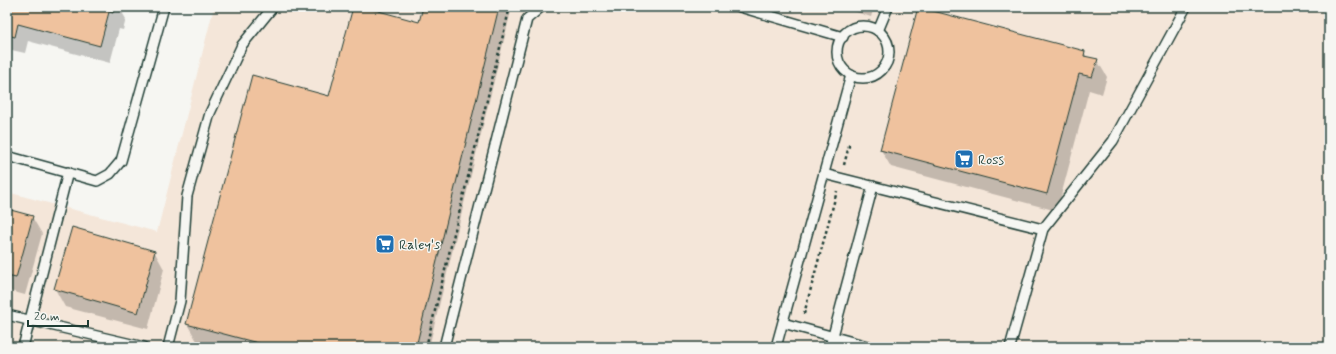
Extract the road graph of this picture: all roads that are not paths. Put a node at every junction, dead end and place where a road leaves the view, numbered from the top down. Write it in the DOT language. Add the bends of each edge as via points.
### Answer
graph roads {
  1 [pos="164,7"];
  2 [pos="273,7"];
  3 [pos="541,7"];
  4 [pos="740,7"];
  5 [pos="888,7"];
  6 [pos="1186,7"];
  7 [pos="878,31"];
  8 [pos="843,37"];
  9 [pos="851,75"];
  10 [pos="7,156"];
  11 [pos="68,172"];
  12 [pos="824,174"];
  13 [pos="873,186"];
  14 [pos="1043,230"];
  15 [pos="7,315"];
  16 [pos="30,320"];
  17 [pos="783,323"];
  18 [pos="833,336"];
  19 [pos="23,347"];
  20 [pos="144,347"];
  21 [pos="168,347"];
  22 [pos="444,347"];
  23 [pos="776,347"];
  24 [pos="830,347"];
  25 [pos="871,347"];
  26 [pos="1010,347"];
  1 -- 11 [label="lane" via="121,161 110,174 96,181"];
  2 -- 21 [label="lane" via="242,45 210,113 187,196 180,301"];
  3 -- 22 [label="lane" via="527,19"];
  4 -- 8 [label="lane"];
  5 -- 7 [label="lane"];
  6 -- 14 [label="lane" via="1113,141"];
  7 -- 8 [label="lane" via="871,28 856,28"];
  7 -- 9 [label="lane" via="888,45 889,54 885,66 876,75 868,78"];
  8 -- 9 [label="lane" via="839,43 838,58 840,65"];
  9 -- 12 [label="lane"];
  10 -- 11 [label="lane"];
  11 -- 16 [label="lane"];
  12 -- 13 [label="lane"];
  12 -- 17 [label="lane"];
  13 -- 14 [label="lane"];
  13 -- 18 [label="lane"];
  14 -- 26 [label="lane"];
  15 -- 16 [label="lane"];
  16 -- 19 [label="lane"];
  16 -- 20 [label="lane"];
  17 -- 18 [label="lane"];
  17 -- 23 [label="lane"];
  18 -- 24 [label="lane"];
  18 -- 25 [label="lane"];
}
